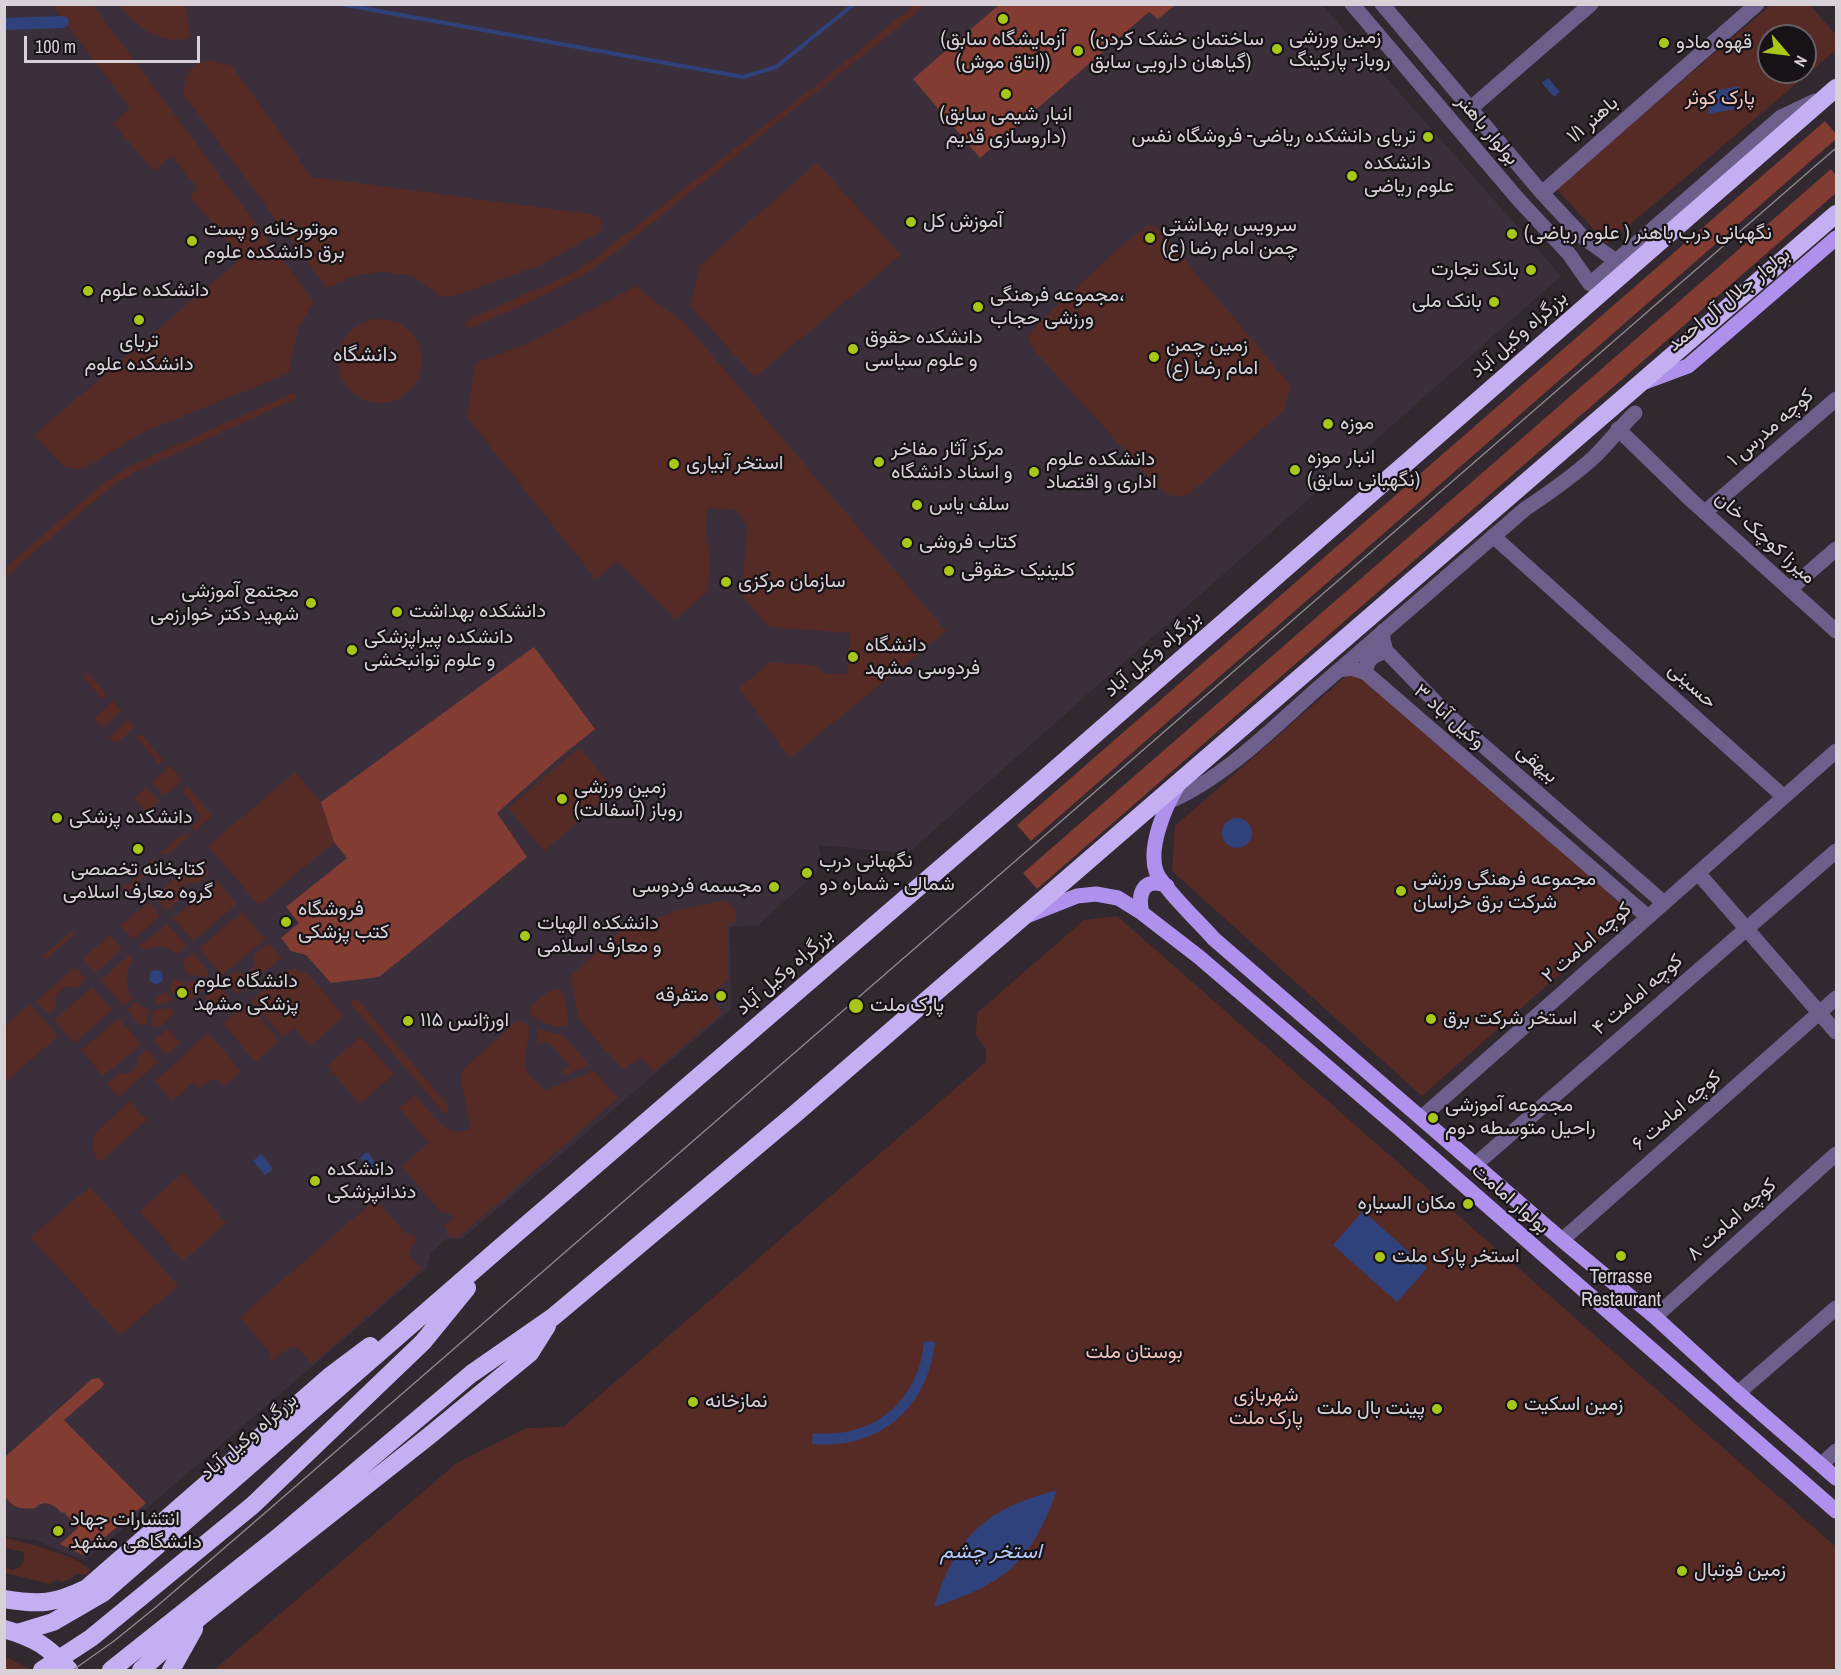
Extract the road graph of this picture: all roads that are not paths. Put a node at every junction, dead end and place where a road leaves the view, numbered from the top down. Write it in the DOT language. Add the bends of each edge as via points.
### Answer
graph roads {
  1 [pos="1352,4"];
  2 [pos="1382,4"];
  3 [pos="1591,4"];
  4 [pos="1757,4"];
  5 [pos="1428,58"];
  6 [pos="1411,73"];
  7 [pos="1834,90"];
  8 [pos="1471,108"];
  9 [pos="1542,192"];
  10 [pos="1836,214"];
  11 [pos="1666,217"];
  12 [pos="1689,218"];
  13 [pos="1584,238"];
  14 [pos="1836,238"];
  15 [pos="1569,254"];
  16 [pos="1616,261"];
  17 [pos="1642,383"];
  18 [pos="1836,399"];
  19 [pos="1635,413"];
  20 [pos="1618,429"];
  21 [pos="1705,512"];
  22 [pos="1493,536"];
  23 [pos="1836,549"];
  24 [pos="1790,589"];
  25 [pos="1383,631"];
  26 [pos="1836,631"];
  27 [pos="1386,651"];
  28 [pos="1340,670"];
  29 [pos="1366,673"];
  30 [pos="1836,751"];
  31 [pos="1182,779"];
  32 [pos="1540,795"];
  33 [pos="1784,797"];
  34 [pos="1168,802"];
  35 [pos="1525,810"];
  36 [pos="1836,851"];
  37 [pos="1698,873"];
  38 [pos="1167,886"];
  39 [pos="1664,903"];
  40 [pos="1142,913"];
  41 [pos="1648,917"];
  42 [pos="1021,918"];
  43 [pos="1747,928"];
  44 [pos="1836,998"];
  45 [pos="1820,1012"];
  46 [pos="1836,1032"];
  47 [pos="1422,1117"];
  48 [pos="1836,1154"];
  49 [pos="1476,1164"];
  50 [pos="1562,1240"];
  51 [pos="496,1251"];
  52 [pos="1836,1308"];
  53 [pos="553,1317"];
  54 [pos="1655,1317"];
  55 [pos="1738,1393"];
  56 [pos="1836,1451"];
  57 [pos="1821,1465"];
  58 [pos="1836,1478"];
  59 [pos="1836,1511"];
  60 [pos="4,1599"];
  61 [pos="200,1617"];
  62 [pos="11,1631"];
  63 [pos="112,1670"];
  64 [pos="42,1671"];
  65 [pos="69,1671"];
  66 [pos="141,1671"];
  67 [pos="171,1671"];
  1 -- 6 [label="street, بولوار باهنر"];
  2 -- 5 [label="street, بولوار باهنر"];
  3 -- 8 [label="street"];
  4 -- 9 [label="street, باهنر ۱/۱"];
  5 -- 6 [label="street"];
  5 -- 8 [label="street, بولوار باهنر"];
  6 -- 15 [label="street, بولوار باهنر"];
  7 -- 11 [label="street" via="1782,117"];
  7 -- 12 [label="highway, بزرگراه وکیل آباد"];
  8 -- 9 [label="street, بولوار باهنر"];
  9 -- 13 [label="street, بولوار باهنر"];
  10 -- 17 [label="highway"];
  11 -- 12 [label="highway"];
  11 -- 16 [label="street"];
  12 -- 51 [label="highway, بزرگراه وکیل آباد"];
  13 -- 15 [label="street" via="1579,250"];
  13 -- 16 [label="street, بولوار باهنر"];
  14 -- 17 [label="main road, بولوار جلال آل احمد" via="1688,366"];
  15 -- 16 [label="street, بولوار باهنر" via="1590,284"];
  17 -- 31 [label="highway"];
  18 -- 21 [label="street, کوچه مدرس ۱"];
  19 -- 20 [label="street"];
  20 -- 21 [label="street, میرزا کوچک خان"];
  20 -- 22 [label="street" via="1588,462"];
  21 -- 24 [label="street, میرزا کوچک خان"];
  22 -- 25 [label="street"];
  22 -- 33 [label="street, حسینی"];
  23 -- 24 [label="street"];
  24 -- 26 [label="street, میرزا کوچک خان"];
  25 -- 27 [label="street"];
  25 -- 28 [label="street"];
  27 -- 29 [label="street" via="1369,660"];
  27 -- 32 [label="street, بیهقی" via="1448,714"];
  28 -- 29 [label="street" via="1351,668"];
  28 -- 34 [label="street" via="1209,780"];
  29 -- 35 [label="street, ۳ وکیل آباد"];
  30 -- 33 [label="street, کوچه امامت ۲"];
  31 -- 34 [label="main road, بولوار امامت"];
  31 -- 42 [label="highway"];
  32 -- 35 [label="street"];
  32 -- 39 [label="street, بیهقی"];
  33 -- 37 [label="street, کوچه امامت ۲"];
  34 -- 38 [label="main road, بولوار امامت" via="1154,854 1156,872"];
  35 -- 41 [label="street"];
  36 -- 43 [label="street, کوچه امامت ۴"];
  37 -- 39 [label="street, کوچه امامت ۲"];
  37 -- 43 [label="street"];
  38 -- 40 [label="main road" via="1156,882 1144,888 1140,897"];
  38 -- 47 [label="main road, بولوار امامت" via="1214,939"];
  39 -- 41 [label="street, کوچه امامت ۲"];
  40 -- 42 [label="main road, بولوار امامت" via="1118,898 1096,894 1077,896"];
  40 -- 59 [label="main road, بولوار امامت" via="1199,957 1400,1130"];
  41 -- 47 [label="street, کوچه امامت ۲"];
  42 -- 53 [label="highway"];
  43 -- 45 [label="street"];
  43 -- 49 [label="street, کوچه امامت ۴"];
  44 -- 45 [label="street, کوچه امامت ۶"];
  45 -- 46 [label="street"];
  45 -- 50 [label="street, کوچه امامت ۶"];
  47 -- 49 [label="main road, بولوار امامت"];
  48 -- 54 [label="street, کوچه امامت ۸"];
  49 -- 50 [label="main road, بولوار امامت"];
  50 -- 54 [label="main road, بولوار امامت"];
  51 -- 60 [label="highway" via="330,1376 87,1588 63,1599 41,1603"];
  51 -- 62 [label="highway, بزرگراه وکیل آباد" via="103,1593 53,1622"];
  51 -- 64 [label="highway, بزرگراه وکیل آباد" via="423,1342 261,1497 91,1638"];
  52 -- 55 [label="street"];
  53 -- 61 [label="highway" via="530,1353"];
  53 -- 63 [label="highway" via="471,1374 277,1538"];
  54 -- 55 [label="main road, بولوار امامت"];
  55 -- 57 [label="main road, بولوار امامت"];
  56 -- 57 [label="street"];
  57 -- 58 [label="main road, بولوار امامت"];
  61 -- 66 [label="highway"];
  61 -- 67 [label="highway"];
  62 -- 65 [label="highway" via="53,1652"];
}
